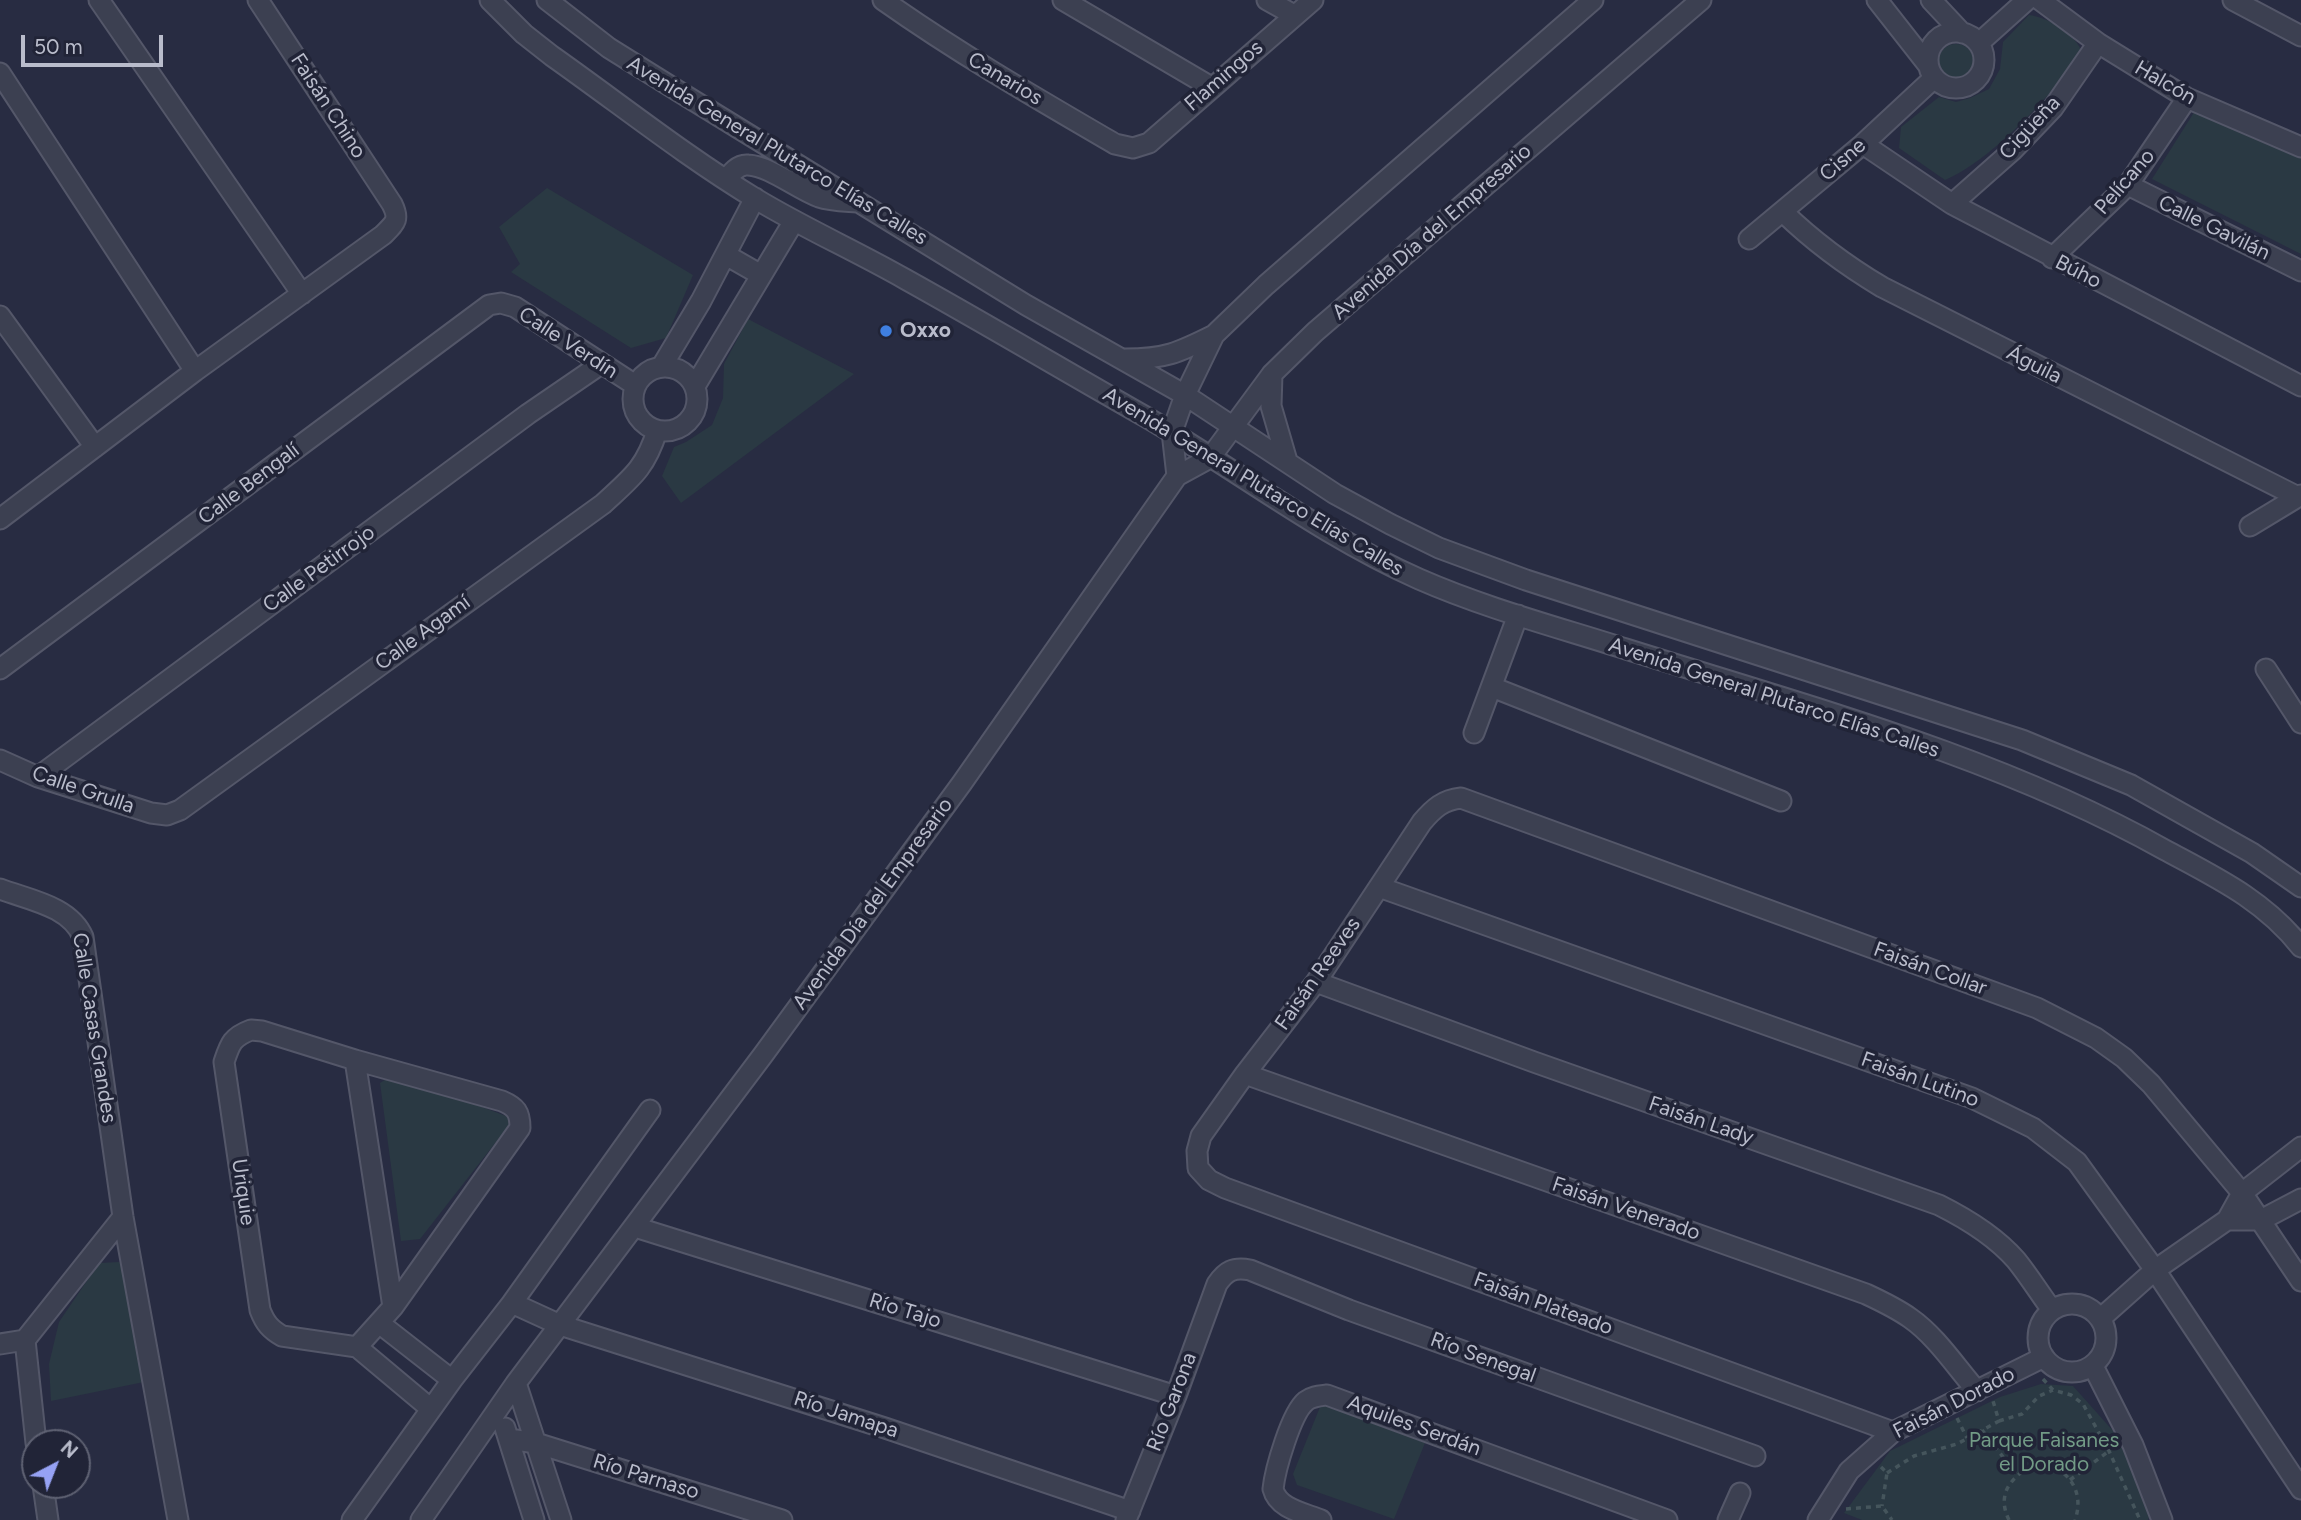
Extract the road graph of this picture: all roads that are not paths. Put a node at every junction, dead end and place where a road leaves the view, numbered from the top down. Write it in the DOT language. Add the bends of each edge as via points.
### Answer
graph roads {
  1 [pos="99,0"];
  2 [pos="258,0"];
  3 [pos="490,0"];
  4 [pos="547,0"];
  5 [pos="883,0"];
  6 [pos="1063,0"];
  7 [pos="1267,0"];
  8 [pos="1314,0"];
  9 [pos="1594,0"];
  10 [pos="1701,0"];
  11 [pos="1877,0"];
  12 [pos="1931,0"];
  13 [pos="2028,0"];
  14 [pos="2040,0"];
  15 [pos="2233,0"];
  16 [pos="1294,15"];
  17 [pos="2301,36"];
  18 [pos="1970,38"];
  19 [pos="2098,43"];
  20 [pos="1931,71"];
  21 [pos="0,73"];
  22 [pos="1211,87"];
  23 [pos="2187,98"];
  24 [pos="1863,144"];
  25 [pos="2301,147"];
  26 [pos="1133,148"];
  27 [pos="726,180"];
  28 [pos="2127,185"];
  29 [pos="755,198"];
  30 [pos="862,202"];
  31 [pos="1952,204"];
  32 [pos="1783,212"];
  33 [pos="794,221"];
  34 [pos="1749,239"];
  35 [pos="726,255"];
  36 [pos="2052,258"];
  37 [pos="2301,271"];
  38 [pos="761,275"];
  39 [pos="302,295"];
  40 [pos="500,303"];
  41 [pos="0,316"];
  42 [pos="1214,335"];
  43 [pos="1122,359"];
  44 [pos="601,364"];
  45 [pos="662,366"];
  46 [pos="195,371"];
  47 [pos="1272,374"];
  48 [pos="635,385"];
  49 [pos="695,386"];
  50 [pos="2301,386"];
  51 [pos="1185,395"];
  52 [pos="1232,426"];
  53 [pos="657,431"];
  54 [pos="1172,432"];
  55 [pos="95,447"];
  56 [pos="1210,458"];
  57 [pos="1287,461"];
  58 [pos="1177,476"];
  59 [pos="2300,496"];
  60 [pos="0,519"];
  61 [pos="2249,526"];
  62 [pos="1518,615"];
  63 [pos="0,668"];
  64 [pos="2266,669"];
  65 [pos="1492,687"];
  66 [pos="1860,688"];
  67 [pos="1824,711"];
  68 [pos="2301,723"];
  69 [pos="1474,733"];
  70 [pos="0,760"];
  71 [pos="38,777"];
  72 [pos="1461,798"];
  73 [pos="1781,801"];
  74 [pos="167,815"];
  75 [pos="1378,887"];
  76 [pos="2301,887"];
  77 [pos="0,889"];
  78 [pos="2301,947"];
  79 [pos="1316,982"];
  80 [pos="355,1060"];
  81 [pos="1245,1074"];
  82 [pos="650,1110"];
  83 [pos="2301,1147"];
  84 [pos="1198,1168"];
  85 [pos="2242,1193"];
  86 [pos="2301,1199"];
  87 [pos="123,1217"];
  88 [pos="2227,1220"];
  89 [pos="2261,1220"];
  90 [pos="635,1227"];
  91 [pos="2155,1270"];
  92 [pos="2301,1281"];
  93 [pos="1217,1284"];
  94 [pos="512,1303"];
  95 [pos="393,1307"];
  96 [pos="2052,1310"];
  97 [pos="2100,1318"];
  98 [pos="379,1323"];
  99 [pos="560,1325"];
  100 [pos="25,1340"];
  101 [pos="0,1344"];
  102 [pos="357,1347"];
  103 [pos="2038,1360"];
  104 [pos="2093,1366"];
  105 [pos="452,1380"];
  106 [pos="516,1383"];
  107 [pos="1982,1389"];
  108 [pos="1176,1396"];
  109 [pos="431,1409"];
  110 [pos="497,1411"];
  111 [pos="35,1429"];
  112 [pos="1893,1432"];
  113 [pos="509,1439"];
  114 [pos="536,1443"];
  115 [pos="1755,1456"];
  116 [pos="2301,1489"];
  117 [pos="1740,1493"];
  118 [pos="45,1499"];
  119 [pos="1128,1515"];
  120 [pos="1820,1515"];
  121 [pos="48,1520"];
  122 [pos="178,1520"];
  123 [pos="352,1520"];
  124 [pos="421,1520"];
  125 [pos="534,1520"];
  126 [pos="561,1520"];
  127 [pos="782,1520"];
  128 [pos="1321,1520"];
  129 [pos="1667,1520"];
  130 [pos="1728,1520"];
  131 [pos="2162,1520"];
  1 -- 39 [label="street"];
  2 -- 39 [label="street, Faisán Chino" via="397,213 395,223 383,235"];
  3 -- 27 [label="street, Avenida General Plutarco Elías Calles" via="552,56"];
  4 -- 30 [label="street, Avenida General Plutarco Elías Calles" via="609,48"];
  5 -- 26 [label="street, Canarios" via="1008,81 1115,144"];
  6 -- 22 [label="street"];
  7 -- 16 [label="street"];
  8 -- 16 [label="street, Flamingos"];
  9 -- 42 [label="street"];
  10 -- 47 [label="street, Avenida Día del Empresario"];
  11 -- 20 [label="street"];
  12 -- 18 [label="street"];
  13 -- 18 [label="street"];
  14 -- 19 [label="street, Halcón"];
  15 -- 17 [label="street"];
  16 -- 22 [label="street, Flamingos"];
  18 -- 20 [label="street" via="1952,32 1935,41 1928,55"];
  18 -- 20 [label="street" via="1983,50 1984,67 1973,83 1949,88"];
  19 -- 23 [label="street, Halcón"];
  19 -- 31 [label="street, Cigüeña" via="2053,108"];
  20 -- 24 [label="street, Cisne"];
  21 -- 46 [label="street"];
  22 -- 26 [label="street, Flamingos" via="1149,143"];
  23 -- 25 [label="street, Halcón"];
  23 -- 28 [label="street, Pelícano"];
  24 -- 31 [label="street, Búho"];
  24 -- 32 [label="street, Cisne"];
  27 -- 29 [label="street, Avenida General Plutarco Elías Calles"];
  27 -- 30 [label="street" via="748,164 820,197"];
  28 -- 36 [label="street, Pelícano"];
  28 -- 37 [label="street, Calle Gavilán"];
  29 -- 33 [label="street, Avenida General Plutarco Elías Calles"];
  29 -- 35 [label="street"];
  30 -- 43 [label="street, Avenida General Plutarco Elías Calles"];
  31 -- 36 [label="street, Búho"];
  32 -- 34 [label="street, Cisne"];
  32 -- 59 [label="street, Águila" via="1841,263 1882,287"];
  33 -- 38 [label="street"];
  33 -- 54 [label="street, Avenida General Plutarco Elías Calles" via="901,276"];
  35 -- 38 [label="street"];
  35 -- 45 [label="street"];
  36 -- 50 [label="street, Búho"];
  38 -- 49 [label="street"];
  39 -- 46 [label="street"];
  40 -- 44 [label="street, Calle Verdín" via="515,307"];
  40 -- 63 [label="street, Calle Bengalí" via="489,305"];
  41 -- 55 [label="street"];
  42 -- 43 [label="street" via="1178,353"];
  42 -- 51 [label="street"];
  43 -- 51 [label="street, Avenida General Plutarco Elías Calles"];
  44 -- 48 [label="street, Calle Verdín"];
  44 -- 71 [label="street, Calle Petirrojo"];
  45 -- 48 [label="street" via="646,372"];
  45 -- 49 [label="street" via="681,371"];
  46 -- 55 [label="street"];
  47 -- 52 [label="street, Avenida Día del Empresario"];
  47 -- 57 [label="street" via="1271,406"];
  48 -- 53 [label="street" via="632,404 640,422"];
  49 -- 53 [label="street" via="698,400 685,425"];
  51 -- 52 [label="street, Avenida General Plutarco Elías Calles"];
  51 -- 54 [label="street"];
  52 -- 56 [label="street, Avenida Día del Empresario"];
  52 -- 57 [label="street, Avenida General Plutarco Elías Calles"];
  53 -- 74 [label="street, Calle Agamí" via="649,455 603,504"];
  54 -- 56 [label="street, Avenida General Plutarco Elías Calles"];
  54 -- 58 [label="street"];
  55 -- 60 [label="street"];
  56 -- 58 [label="street, Avenida Día del Empresario"];
  56 -- 62 [label="street, Avenida General Plutarco Elías Calles" via="1374,558"];
  57 -- 66 [label="street, Avenida General Plutarco Elías Calles" via="1335,494 1439,548"];
  58 -- 90 [label="street, Avenida Día del Empresario" via="962,783"];
  59 -- 61 [label="street"];
  62 -- 65 [label="street"];
  62 -- 67 [label="street, Avenida General Plutarco Elías Calles"];
  64 -- 68 [label="street"];
  65 -- 69 [label="street"];
  65 -- 73 [label="street"];
  66 -- 67 [label="street" via="1838,696"];
  66 -- 76 [label="street, Avenida General Plutarco Elías Calles" via="2022,740 2131,785 2252,853"];
  67 -- 78 [label="street, Avenida General Plutarco Elías Calles" via="2028,785 2134,832 2258,903"];
  70 -- 71 [label="street, Calle Grulla"];
  71 -- 74 [label="street, Calle Grulla"];
  72 -- 75 [label="street, Faisán Reeves" via="1448,799 1433,809"];
  72 -- 85 [label="street, Faisán Collar" via="2072,1024 2124,1058 2151,1084"];
  75 -- 79 [label="street, Faisán Reeves"];
  75 -- 91 [label="street, Faisán Lutino" via="2000,1110 2033,1128 2077,1162"];
  77 -- 87 [label="street, Calle Casas Grandes" via="66,914 83,937"];
  79 -- 81 [label="street, Faisán Reeves"];
  79 -- 96 [label="street, Faisán Lady" via="1938,1205 1965,1218 2015,1259"];
  80 -- 95 [label="street"];
  80 -- 95 [label="street, Uriquie" via="502,1101 514,1106 520,1116 520,1128"];
  80 -- 102 [label="street, Uriquie" via="251,1030 237,1035 224,1062 264,1321 282,1336"];
  81 -- 84 [label="street, Faisán Reeves" via="1201,1136"];
  81 -- 107 [label="street, Faisán Venerado" via="1877,1299 1912,1319"];
  82 -- 94 [label="street"];
  83 -- 85 [label="street"];
  84 -- 112 [label="street, Faisán Plateado" via="1225,1188"];
  85 -- 88 [label="street"];
  85 -- 89 [label="street, Faisán Collar"];
  86 -- 89 [label="street"];
  87 -- 100 [label="street"];
  87 -- 122 [label="street, Calle Casas Grandes"];
  88 -- 89 [label="street"];
  88 -- 91 [label="street"];
  89 -- 92 [label="street, Faisán Collar"];
  90 -- 99 [label="street, Avenida Día del Empresario"];
  90 -- 108 [label="street, Río Tajo"];
  91 -- 97 [label="street"];
  91 -- 116 [label="street, Faisán Lutino"];
  93 -- 108 [label="street, Río Garona"];
  93 -- 115 [label="street, Río Senegal" via="1236,1268 1250,1269 1349,1310"];
  94 -- 99 [label="street"];
  94 -- 105 [label="street"];
  95 -- 98 [label="street, Uriquie"];
  96 -- 97 [label="street" via="2080,1304"];
  96 -- 103 [label="street" via="2038,1336"];
  97 -- 104 [label="street" via="2107,1341"];
  98 -- 102 [label="street, Uriquie"];
  98 -- 105 [label="street"];
  99 -- 106 [label="street, Avenida Día del Empresario"];
  99 -- 119 [label="street, Río Jamapa" via="885,1428"];
  100 -- 101 [label="street"];
  100 -- 111 [label="street"];
  102 -- 109 [label="street"];
  103 -- 104 [label="street" via="2065,1372"];
  103 -- 107 [label="street, Faisán Dorado"];
  104 -- 131 [label="street" via="2133,1445"];
  105 -- 109 [label="street"];
  106 -- 110 [label="street, Avenida Día del Empresario"];
  106 -- 114 [label="street"];
  107 -- 112 [label="street, Faisán Dorado"];
  108 -- 119 [label="street, Río Garona"];
  109 -- 123 [label="street"];
  110 -- 113 [label="street"];
  110 -- 124 [label="street, Avenida Día del Empresario"];
  112 -- 120 [label="street, Faisán Dorado" via="1849,1471"];
  113 -- 114 [label="street, Río Parnaso"];
  113 -- 125 [label="street"];
  114 -- 126 [label="street"];
  114 -- 127 [label="street, Río Parnaso"];
  117 -- 130 [label="street"];
  118 -- 121 [label="street"];
  128 -- 129 [label="street, Aquiles Serdán" via="1289,1508 1273,1489 1299,1409 1315,1396 1327,1395"];
}
